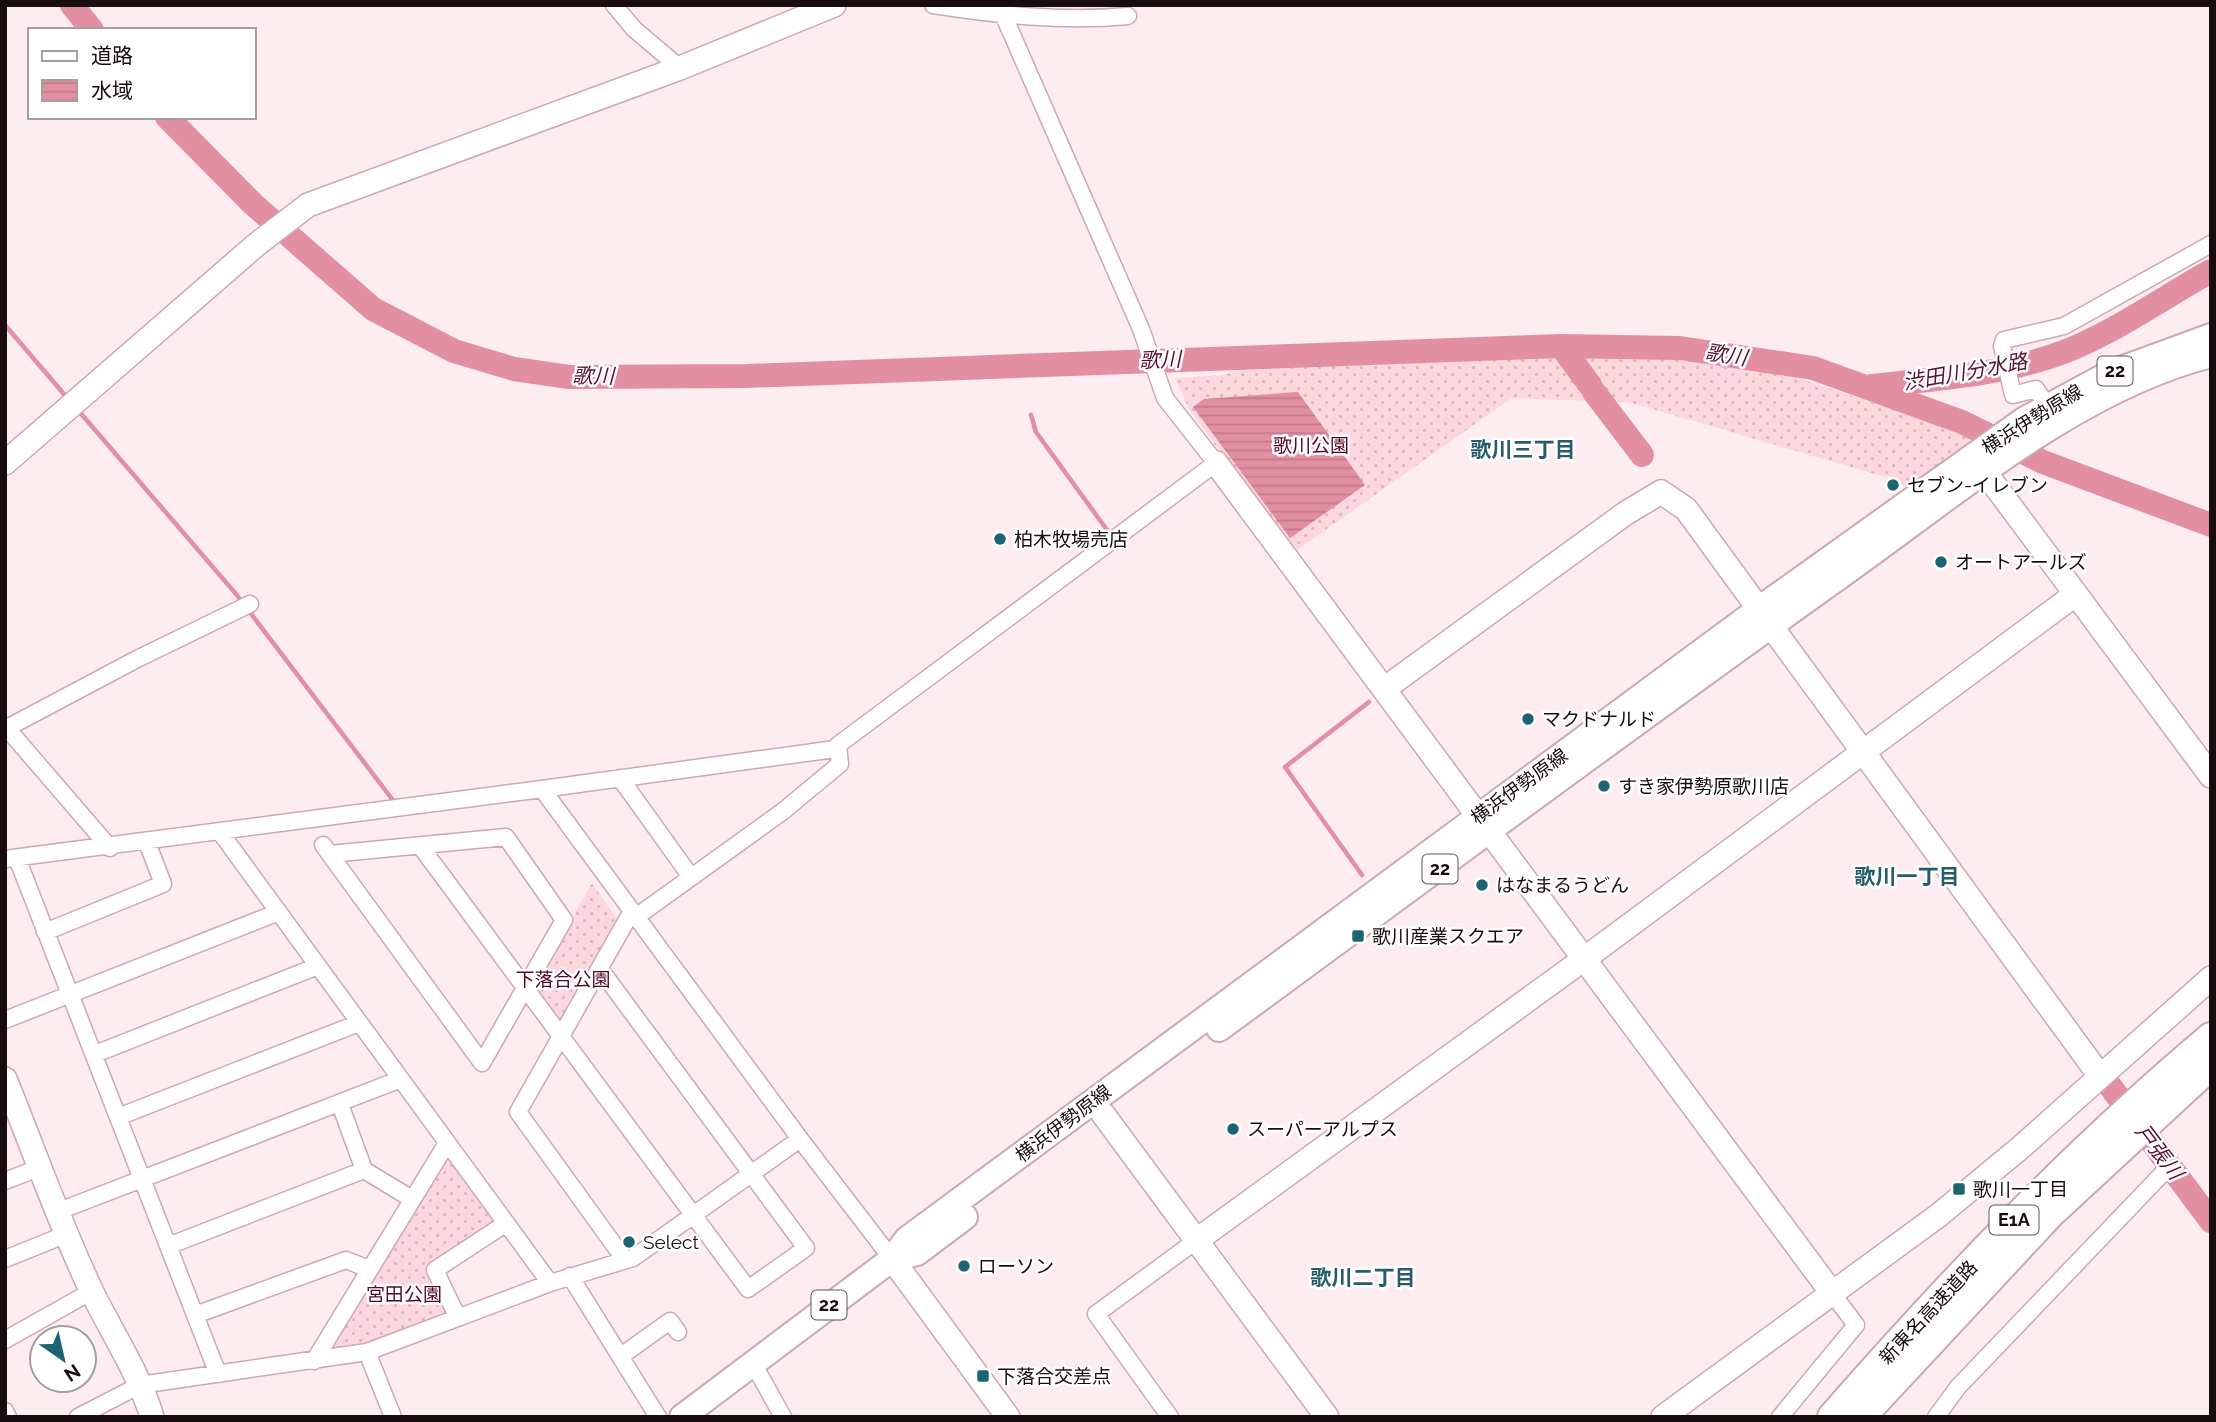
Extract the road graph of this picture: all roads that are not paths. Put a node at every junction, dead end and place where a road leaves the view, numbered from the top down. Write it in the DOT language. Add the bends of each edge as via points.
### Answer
graph roads {
  1 [pos="614,5"];
  2 [pos="834,5"];
  3 [pos="933,5"];
  4 [pos="1001,11"];
  5 [pos="1128,16"];
  6 [pos="680,68"];
  7 [pos="2211,244"];
  8 [pos="2211,336"];
  9 [pos="2211,355"];
  10 [pos="2041,417"];
  11 [pos="1985,460"];
  12 [pos="5,463"];
  13 [pos="1216,463"];
  14 [pos="2076,594"];
  15 [pos="250,604"];
  16 [pos="1765,618"];
  17 [pos="1384,689"];
  18 [pos="6,728"];
  19 [pos="838,745"];
  20 [pos="1865,751"];
  21 [pos="2211,776"];
  22 [pos="620,778"];
  23 [pos="542,789"];
  24 [pos="1484,824"];
  25 [pos="220,832"];
  26 [pos="147,842"];
  27 [pos="421,847"];
  28 [pos="110,848"];
  29 [pos="11,859"];
  30 [pos="691,877"];
  31 [pos="279,912"];
  32 [pos="634,914"];
  33 [pos="45,932"];
  34 [pos="1584,959"];
  35 [pos="318,966"];
  36 [pos="600,969"];
  37 [pos="2211,978"];
  38 [pos="525,990"];
  39 [pos="70,994"];
  40 [pos="5,1020"];
  41 [pos="359,1023"];
  42 [pos="2211,1037"];
  43 [pos="562,1038"];
  44 [pos="95,1054"];
  45 [pos="2211,1065"];
  46 [pos="2100,1076"];
  47 [pos="5,1079"];
  48 [pos="401,1079"];
  49 [pos="340,1104"];
  50 [pos="1103,1114"];
  51 [pos="118,1117"];
  52 [pos="800,1139"];
  53 [pos="447,1143"];
  54 [pos="41,1167"];
  55 [pos="364,1170"];
  56 [pos="752,1171"];
  57 [pos="2163,1173"];
  58 [pos="143,1180"];
  59 [pos="5,1181"];
  60 [pos="412,1199"];
  61 [pos="59,1211"];
  62 [pos="691,1215"];
  63 [pos="505,1224"];
  64 [pos="67,1234"];
  65 [pos="1197,1240"];
  66 [pos="168,1246"];
  67 [pos="5,1259"];
  68 [pos="892,1259"];
  69 [pos="625,1260"];
  70 [pos="369,1269"];
  71 [pos="570,1276"];
  72 [pos="550,1283"];
  73 [pos="92,1291"];
  74 [pos="1832,1293"];
  75 [pos="195,1315"];
  76 [pos="458,1318"];
  77 [pos="670,1321"];
  78 [pos="5,1340"];
  79 [pos="367,1352"];
  80 [pos="621,1356"];
  81 [pos="313,1361"];
  82 [pos="753,1363"];
  83 [pos="218,1374"];
  84 [pos="140,1385"];
  85 [pos="5,1411"];
  86 [pos="8,1417"];
  87 [pos="78,1417"];
  88 [pos="152,1417"];
  89 [pos="393,1417"];
  90 [pos="658,1417"];
  91 [pos="682,1417"];
  92 [pos="783,1417"];
  93 [pos="1008,1417"];
  94 [pos="1170,1417"];
  95 [pos="1327,1417"];
  96 [pos="1663,1417"];
  97 [pos="1780,1417"];
  98 [pos="1832,1417"];
  99 [pos="1861,1417"];
  100 [pos="1936,1417"];
  1 -- 6 [label="street" via="634,29"];
  2 -- 6 [label="street"];
  3 -- 4 [label="street"];
  4 -- 5 [label="street" via="1091,19"];
  4 -- 13 [label="street" via="1141,329 1165,398"];
  6 -- 12 [label="street" via="308,205"];
  7 -- 10 [label="street" via="2064,326 2004,340 2010,390 2013,395 2036,389"];
  8 -- 10 [label="main road, 横浜伊勢原線 / 22" via="2110,373"];
  9 -- 10 [label="main road, 横浜伊勢原線 / 22"];
  10 -- 11 [label="main road, 横浜伊勢原線 / 22"];
  11 -- 14 [label="street"];
  11 -- 16 [label="main road, 横浜伊勢原線 / 22"];
  13 -- 17 [label="street"];
  13 -- 19 [label="street"];
  14 -- 20 [label="street"];
  14 -- 21 [label="street"];
  15 -- 18 [label="street"];
  16 -- 17 [label="street" via="1686,509 1661,492"];
  16 -- 20 [label="street"];
  16 -- 24 [label="main road, 横浜伊勢原線 / 22"];
  17 -- 24 [label="street"];
  18 -- 28 [label="street"];
  19 -- 22 [label="street" via="835,749"];
  19 -- 30 [label="street" via="840,764"];
  20 -- 34 [label="street"];
  20 -- 46 [label="street"];
  22 -- 23 [label="street"];
  22 -- 30 [label="street"];
  23 -- 25 [label="street"];
  23 -- 32 [label="street"];
  24 -- 34 [label="street"];
  24 -- 50 [label="main road, 横浜伊勢原線 / 22"];
  24 -- 68 [label="main road, 横浜伊勢原線 / 22" via="906,1239"];
  25 -- 26 [label="street"];
  25 -- 31 [label="street"];
  26 -- 28 [label="street"];
  26 -- 33 [label="street" via="163,884"];
  27 -- 38 [label="street"];
  27 -- 38 [label="street" via="506,837 564,920"];
  27 -- 38 [label="street" via="326,849 482,1063"];
  28 -- 29 [label="street"];
  29 -- 33 [label="street"];
  30 -- 32 [label="street"];
  31 -- 35 [label="street"];
  31 -- 39 [label="street"];
  32 -- 36 [label="street"];
  32 -- 52 [label="street"];
  33 -- 39 [label="street"];
  34 -- 65 [label="street"];
  34 -- 74 [label="street"];
  35 -- 41 [label="street"];
  35 -- 44 [label="street"];
  36 -- 43 [label="street"];
  36 -- 56 [label="street"];
  37 -- 46 [label="street"];
  38 -- 43 [label="street"];
  39 -- 40 [label="street"];
  39 -- 44 [label="street"];
  41 -- 48 [label="street"];
  41 -- 51 [label="street"];
  42 -- 98 [label="highway, 新東名高速道路 / E1A" via="2034,1199"];
  43 -- 62 [label="street"];
  43 -- 69 [label="street" via="518,1112"];
  44 -- 51 [label="street"];
  45 -- 99 [label="highway, 新東名高速道路 / E1A" via="2050,1214"];
  46 -- 74 [label="street" via="1939,1215"];
  47 -- 54 [label="street"];
  48 -- 49 [label="street"];
  48 -- 53 [label="street"];
  49 -- 55 [label="street"];
  49 -- 58 [label="street"];
  50 -- 65 [label="street"];
  50 -- 68 [label="main road, 横浜伊勢原線 / 22" via="917,1253"];
  51 -- 58 [label="street"];
  52 -- 56 [label="street"];
  52 -- 68 [label="street"];
  53 -- 60 [label="street"];
  53 -- 63 [label="street"];
  54 -- 59 [label="street"];
  54 -- 61 [label="street"];
  55 -- 60 [label="street"];
  55 -- 66 [label="street"];
  56 -- 62 [label="street"];
  56 -- 62 [label="street" via="806,1248 748,1289"];
  57 -- 100 [label="street" via="1958,1387"];
  58 -- 61 [label="street"];
  58 -- 66 [label="street"];
  60 -- 70 [label="street"];
  61 -- 64 [label="street"];
  62 -- 69 [label="street"];
  63 -- 72 [label="street"];
  63 -- 76 [label="street" via="435,1270"];
  64 -- 67 [label="street"];
  64 -- 73 [label="street"];
  65 -- 94 [label="street" via="1096,1314"];
  65 -- 95 [label="street"];
  66 -- 75 [label="street"];
  68 -- 82 [label="main road, 横浜伊勢原線 / 22"];
  68 -- 93 [label="street"];
  69 -- 71 [label="street"];
  70 -- 75 [label="street" via="346,1259"];
  70 -- 81 [label="street"];
  71 -- 72 [label="street"];
  71 -- 80 [label="street"];
  72 -- 76 [label="street"];
  73 -- 78 [label="street"];
  73 -- 84 [label="street"];
  74 -- 96 [label="street"];
  74 -- 97 [label="street" via="1856,1325"];
  75 -- 83 [label="street"];
  76 -- 79 [label="street"];
  77 -- 80 [label="street"];
  79 -- 81 [label="street"];
  79 -- 89 [label="street"];
  80 -- 90 [label="street"];
  81 -- 83 [label="street"];
  82 -- 91 [label="main road, 横浜伊勢原線 / 22"];
  82 -- 92 [label="street"];
  83 -- 84 [label="street"];
  84 -- 87 [label="street"];
  84 -- 88 [label="street"];
  85 -- 86 [label="street"];
}
